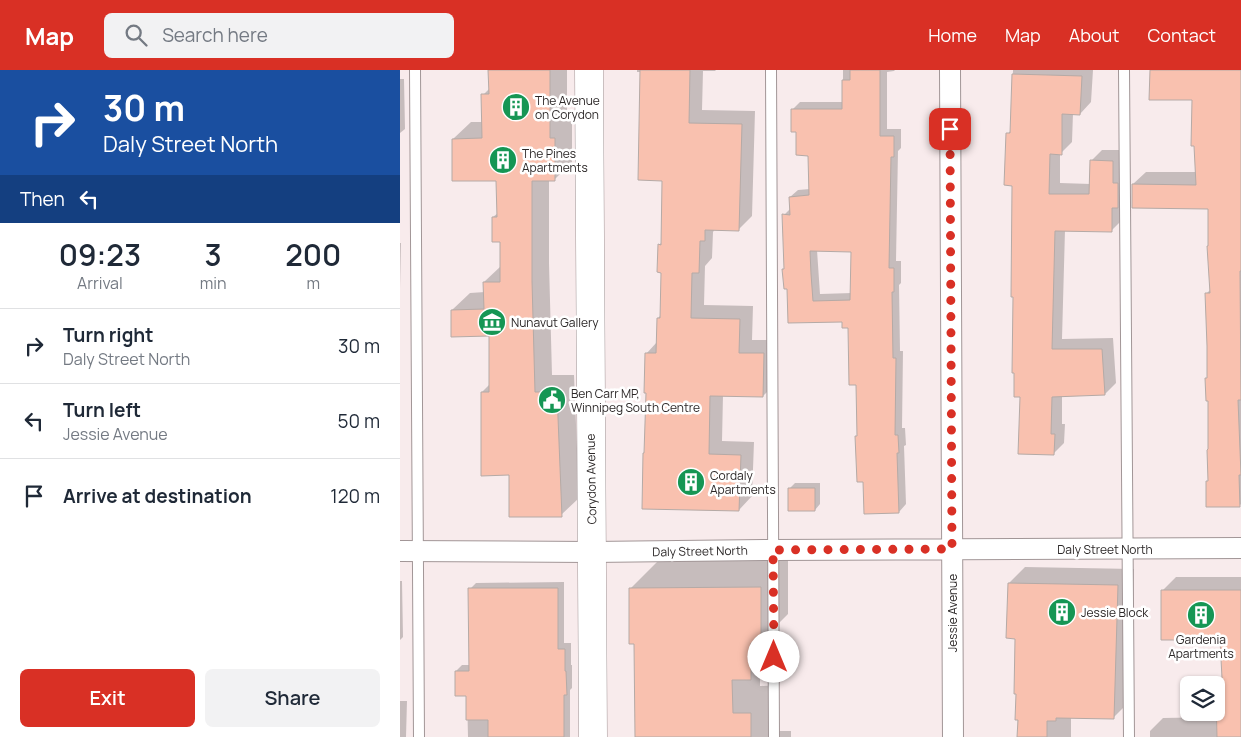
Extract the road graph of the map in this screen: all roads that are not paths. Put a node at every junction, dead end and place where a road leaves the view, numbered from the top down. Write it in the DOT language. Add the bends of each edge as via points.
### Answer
graph roads {
  1 [pos="415,70"];
  2 [pos="589,70"];
  3 [pos="771,70"];
  4 [pos="950,70"];
  5 [pos="1124,70"];
  6 [pos="1241,548"];
  7 [pos="952,549"];
  8 [pos="1127,549"];
  9 [pos="773,550"];
  10 [pos="409,551"];
  11 [pos="592,552"];
  12 [pos="419,737"];
  13 [pos="593,737"];
  14 [pos="774,737"];
  15 [pos="953,737"];
  16 [pos="1129,737"];
  1 -- 10 [label="lane"];
  2 -- 11 [label="main road, Corydon Avenue"];
  3 -- 9 [label="lane"];
  4 -- 7 [label="street, Jessie Avenue"];
  5 -- 8 [label="lane"];
  6 -- 8 [label="street, Daly Street North"];
  7 -- 8 [label="street, Daly Street North"];
  7 -- 9 [label="street, Daly Street North"];
  7 -- 15 [label="street, Jessie Avenue"];
  8 -- 16 [label="lane"];
  9 -- 11 [label="street, Daly Street North"];
  9 -- 14 [label="lane"];
  10 -- 11 [label="street, Daly Street North"];
  10 -- 12 [label="lane"];
  11 -- 13 [label="main road, Corydon Avenue"];
}
